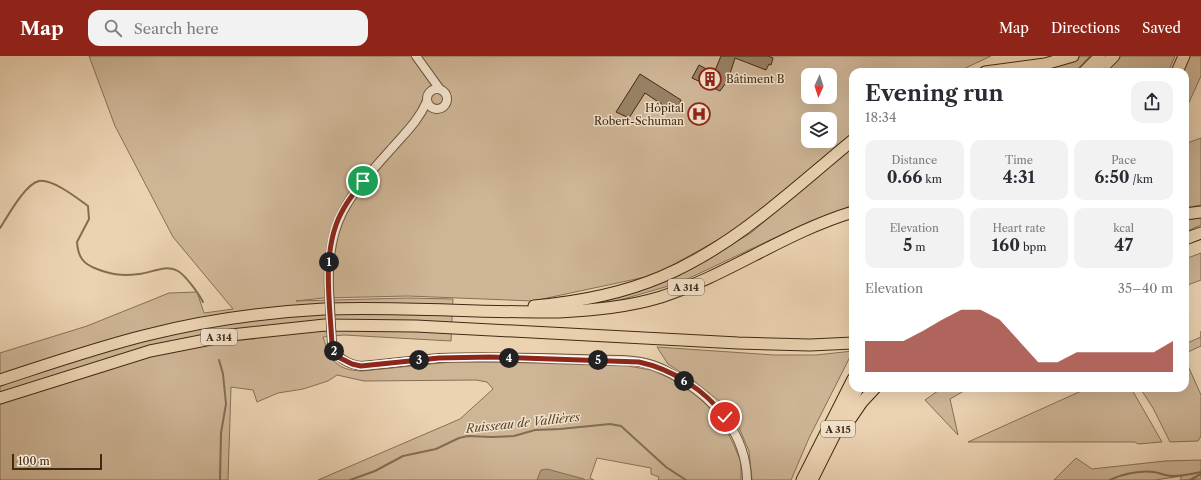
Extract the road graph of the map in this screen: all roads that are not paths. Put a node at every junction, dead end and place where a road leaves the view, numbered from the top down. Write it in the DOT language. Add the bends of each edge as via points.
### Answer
graph roads {
  1 [pos="416,56"];
  2 [pos="1073,56"];
  3 [pos="1100,56"];
  4 [pos="1114,56"];
  5 [pos="1184,56"];
  6 [pos="1016,68"];
  7 [pos="1088,68"];
  8 [pos="1102,68"];
  9 [pos="1179,68"];
  10 [pos="428,70"];
  11 [pos="439,88"];
  12 [pos="430,91"];
  13 [pos="427,101"];
  14 [pos="436,109"];
  15 [pos="420,117"];
  16 [pos="849,143"];
  17 [pos="1201,212"];
  18 [pos="849,214"];
  19 [pos="1189,214"];
  20 [pos="1201,233"];
  21 [pos="1189,238"];
  22 [pos="506,312"];
  23 [pos="849,342"];
  24 [pos="0,380"];
  25 [pos="849,387"];
  26 [pos="856,392"];
  27 [pos="872,392"];
  28 [pos="0,398"];
  29 [pos="815,475"];
  30 [pos="747,480"];
  31 [pos="802,480"];
  1 -- 10 [label="street"];
  2 -- 6 [label="highway"];
  3 -- 7 [label="highway"];
  4 -- 8 [label="highway"];
  5 -- 9 [label="highway"];
  10 -- 11 [label="street"];
  10 -- 12 [label="street"];
  11 -- 12 [label="street"];
  11 -- 14 [label="street" via="446,92 448,101 444,107"];
  12 -- 13 [label="street"];
  13 -- 14 [label="street" via="430,107"];
  13 -- 15 [label="street"];
  14 -- 15 [label="street"];
  15 -- 30 [label="street, bridge" via="363,181 336,224 328,266 332,344 340,358 361,366 439,358 491,357 619,361 654,366 685,382 718,408 738,440 746,465"];
  16 -- 22 [label="highway" via="745,229 684,267 660,278 610,294 526,306"];
  17 -- 19 [label="highway"];
  18 -- 22 [label="highway, A 314" via="808,229 715,275 661,297 587,311"];
  20 -- 21 [label="highway"];
  22 -- 24 [label="highway, A 314" via="417,309 323,310 222,320 148,334"];
  23 -- 28 [label="highway, A 314" via="738,343 416,326 325,325 231,335 150,351"];
  25 -- 31 [label="highway, A 315"];
  26 -- 29 [label="highway, A 315"];
  27 -- 29 [label="highway" via="857,409"];
}
